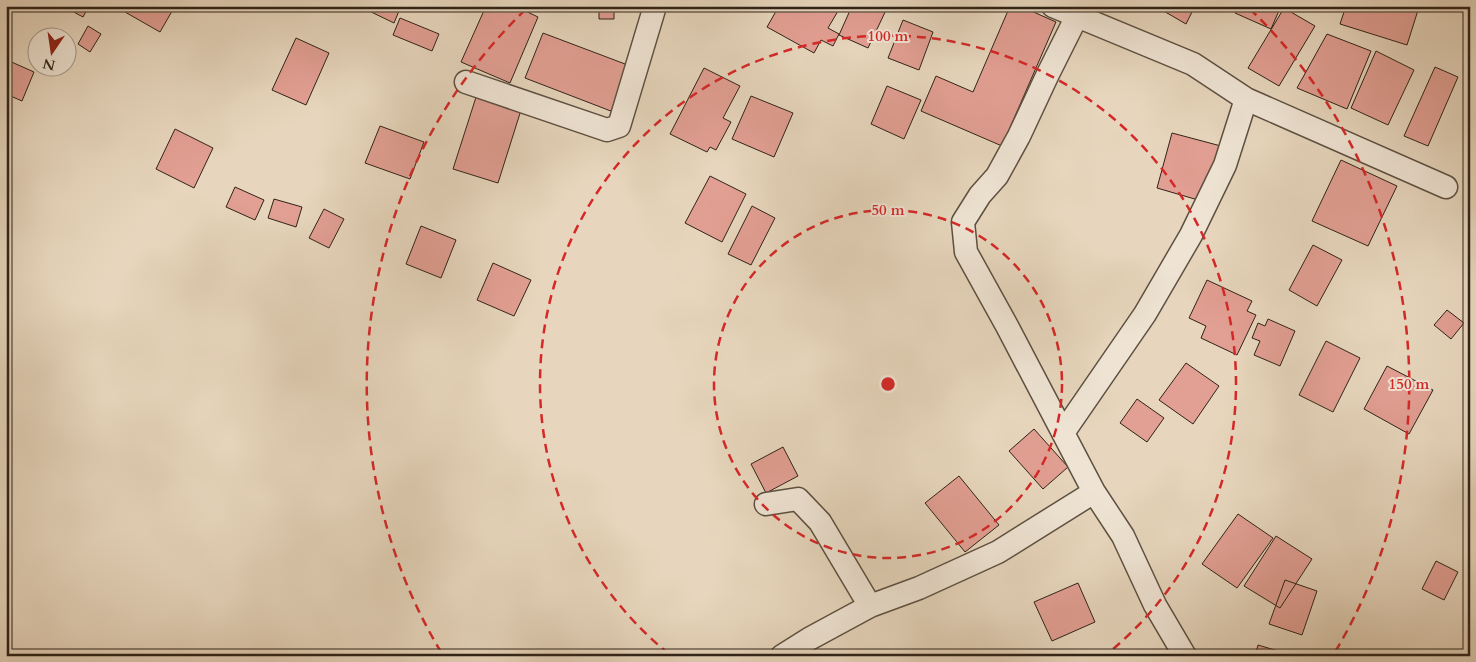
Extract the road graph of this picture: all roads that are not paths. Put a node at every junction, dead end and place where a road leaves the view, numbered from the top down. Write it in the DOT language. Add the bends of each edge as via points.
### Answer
graph roads {
  1 [pos="655,6"];
  2 [pos="1053,6"];
  3 [pos="1080,12"];
  4 [pos="466,82"];
  5 [pos="1246,99"];
  6 [pos="1446,187"];
  7 [pos="1062,433"];
  8 [pos="1094,492"];
  9 [pos="766,504"];
  10 [pos="870,606"];
  11 [pos="782,656"];
  12 [pos="1185,656"];
  1 -- 4 [label="street" via="619,126 607,130"];
  2 -- 3 [label="street"];
  3 -- 5 [label="street" via="1193,64"];
  3 -- 7 [label="street" via="997,176 963,222 966,252"];
  5 -- 6 [label="street"];
  5 -- 7 [label="street" via="1225,165 1191,235 1145,314"];
  7 -- 8 [label="street"];
  8 -- 10 [label="street" via="998,552"];
  8 -- 12 [label="street" via="1123,536 1155,605"];
  9 -- 10 [label="street" via="798,499 820,522"];
  10 -- 11 [label="street"];
}
